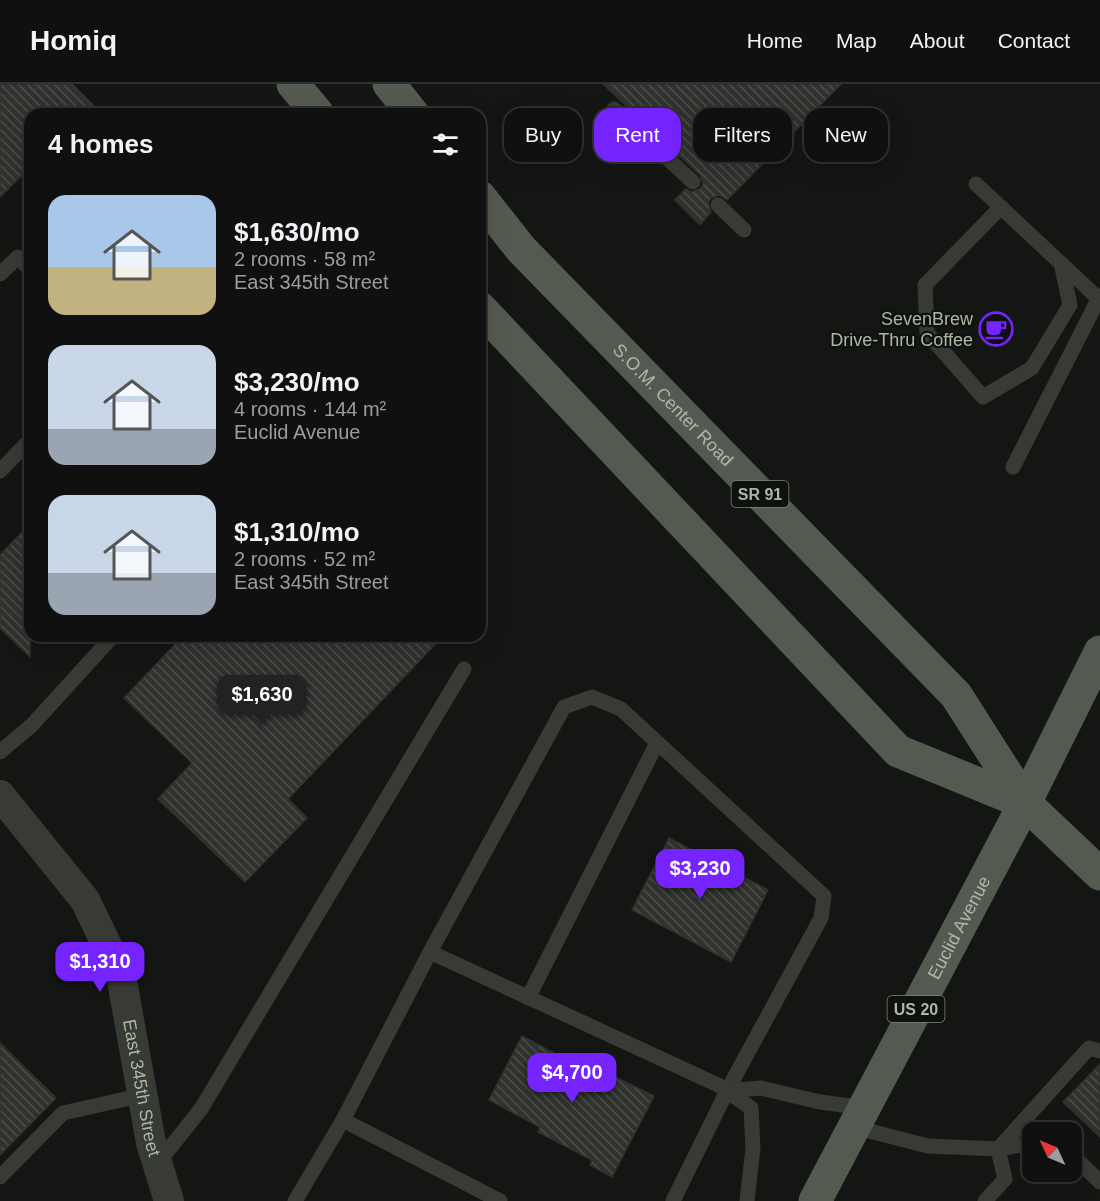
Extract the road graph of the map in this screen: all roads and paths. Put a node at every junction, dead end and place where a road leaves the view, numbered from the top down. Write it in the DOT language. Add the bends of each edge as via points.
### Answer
graph roads {
  1 [pos="293,84"];
  2 [pos="389,84"];
  3 [pos="313,108"];
  4 [pos="408,108"];
  5 [pos="671,162"];
  6 [pos="693,182"];
  7 [pos="976,184"];
  8 [pos="486,205"];
  9 [pos="718,205"];
  10 [pos="1001,207"];
  11 [pos="744,230"];
  12 [pos="1061,263"];
  13 [pos="24,264"];
  14 [pos="0,274"];
  15 [pos="1099,298"];
  16 [pos="486,314"];
  17 [pos="24,446"];
  18 [pos="1013,467"];
  19 [pos="0,471"];
  20 [pos="108,642"];
  21 [pos="1100,652"];
  22 [pos="464,669"];
  23 [pos="657,742"];
  24 [pos="0,752"];
  25 [pos="0,795"];
  26 [pos="1024,803"];
  27 [pos="1100,874"];
  28 [pos="430,952"];
  29 [pos="528,998"];
  30 [pos="1100,1052"];
  31 [pos="722,1088"];
  32 [pos="143,1095"];
  33 [pos="859,1118"];
  34 [pos="343,1120"];
  35 [pos="1022,1145"];
  36 [pos="998,1149"];
  37 [pos="157,1164"];
  38 [pos="1082,1165"];
  39 [pos="0,1177"];
  40 [pos="1100,1182"];
  41 [pos="169,1201"];
  42 [pos="295,1201"];
  43 [pos="500,1201"];
  44 [pos="673,1201"];
  45 [pos="747,1201"];
  46 [pos="815,1201"];
  47 [pos="985,1201"];
  1 -- 3 [label="main road"];
  2 -- 4 [label="main road"];
  5 -- 6 [label="lane"];
  7 -- 10 [label="lane"];
  8 -- 26 [label="main road, S.O.M. Center Road / SR 91" via="521,249 956,695"];
  9 -- 11 [label="lane"];
  10 -- 12 [label="lane"];
  10 -- 12 [label="lane" via="925,285 927,333 983,397 1032,368 1070,305"];
  12 -- 15 [label="lane"];
  13 -- 14 [label="lane" via="18,257"];
  15 -- 18 [label="lane"];
  16 -- 26 [label="main road, S.O.M. Center Road / SR 91" via="898,751"];
  17 -- 19 [label="lane"];
  20 -- 24 [label="lane" via="32,725"];
  21 -- 26 [label="main road, Euclid Avenue / US 20"];
  22 -- 37 [label="lane" via="201,1109"];
  23 -- 28 [label="lane" via="621,709 592,697 564,707"];
  23 -- 29 [label="lane"];
  23 -- 31 [label="lane" via="824,896 821,918"];
  25 -- 32 [label="street, East 345th Street" via="85,900 121,975"];
  26 -- 27 [label="main road, S.O.M. Center Road / SR 91"];
  26 -- 33 [label="main road, Euclid Avenue / US 20"];
  28 -- 29 [label="lane"];
  28 -- 34 [label="lane"];
  29 -- 31 [label="lane"];
  30 -- 36 [label="lane" via="1089,1048"];
  31 -- 33 [label="lane" via="761,1088 820,1102"];
  31 -- 44 [label="lane"];
  31 -- 45 [label="lane" via="751,1108 753,1148"];
  32 -- 37 [label="street, East 345th Street"];
  32 -- 39 [label="lane" via="63,1113"];
  33 -- 36 [label="lane" via="928,1146"];
  33 -- 46 [label="main road, Euclid Avenue / US 20"];
  34 -- 42 [label="lane"];
  34 -- 43 [label="lane"];
  35 -- 36 [label="lane"];
  36 -- 47 [label="lane" via="1005,1179"];
  37 -- 41 [label="street, East 345th Street"];
  38 -- 40 [label="lane"];
}
